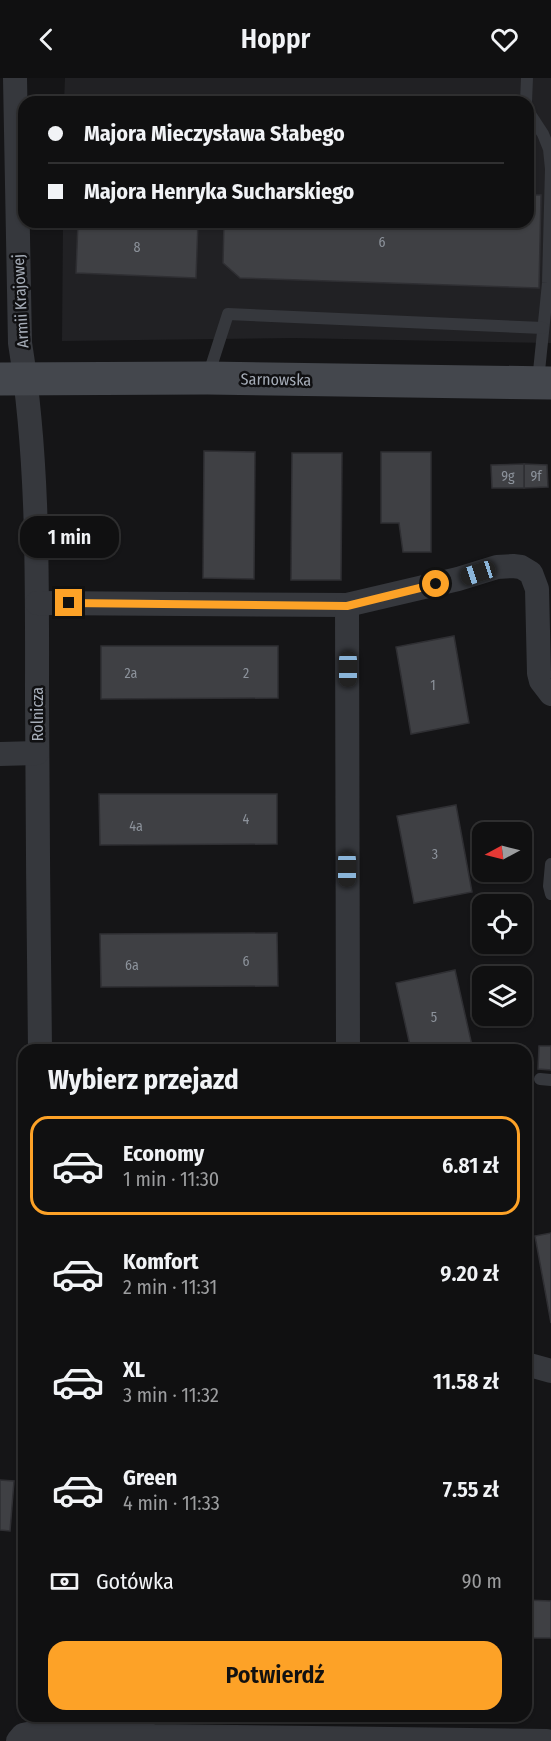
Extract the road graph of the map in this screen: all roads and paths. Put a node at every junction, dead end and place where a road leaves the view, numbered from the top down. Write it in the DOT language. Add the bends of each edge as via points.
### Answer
graph roads {
  1 [pos="15,78"];
  2 [pos="527,78"];
  3 [pos="526,96"];
  4 [pos="534,121"];
  5 [pos="543,328"];
  6 [pos="207,378"];
  7 [pos="13,379"];
  8 [pos="544,382"];
  9 [pos="37,603"];
  10 [pos="347,606"];
  11 [pos="551,694"];
  12 [pos="37,753"];
  13 [pos="0,754"];
  14 [pos="551,864"];
  15 [pos="551,894"];
  16 [pos="40,1044"];
  17 [pos="348,1044"];
  18 [pos="532,1366"];
  19 [pos="551,1371"];
  20 [pos="47,1729"];
  21 [pos="18,1741"];
  22 [pos="547,1741"];
  1 -- 7 [label="street, Armii Krajowej" via="20,343"];
  2 -- 3 [label="lane"];
  4 -- 5 [label="lane" via="549,149 551,169"];
  5 -- 6 [label="lane" via="228,314"];
  5 -- 8 [label="lane"];
  6 -- 7 [label="main road, Sarnowska"];
  6 -- 8 [label="main road, Sarnowska"];
  7 -- 9 [label="street, Rolnicza" via="33,442"];
  9 -- 10 [label="street"];
  9 -- 12 [label="street, Rolnicza"];
  10 -- 11 [label="street" via="497,567 520,567 531,573 537,589 539,673"];
  10 -- 17 [label="street"];
  12 -- 13 [label="street"];
  12 -- 16 [label="street, Rolnicza"];
  14 -- 15 [label="lane"];
  18 -- 19 [label="street"];
  20 -- 21 [label="street" via="22,1735"];
  20 -- 22 [label="street" via="154,1736"];
}
